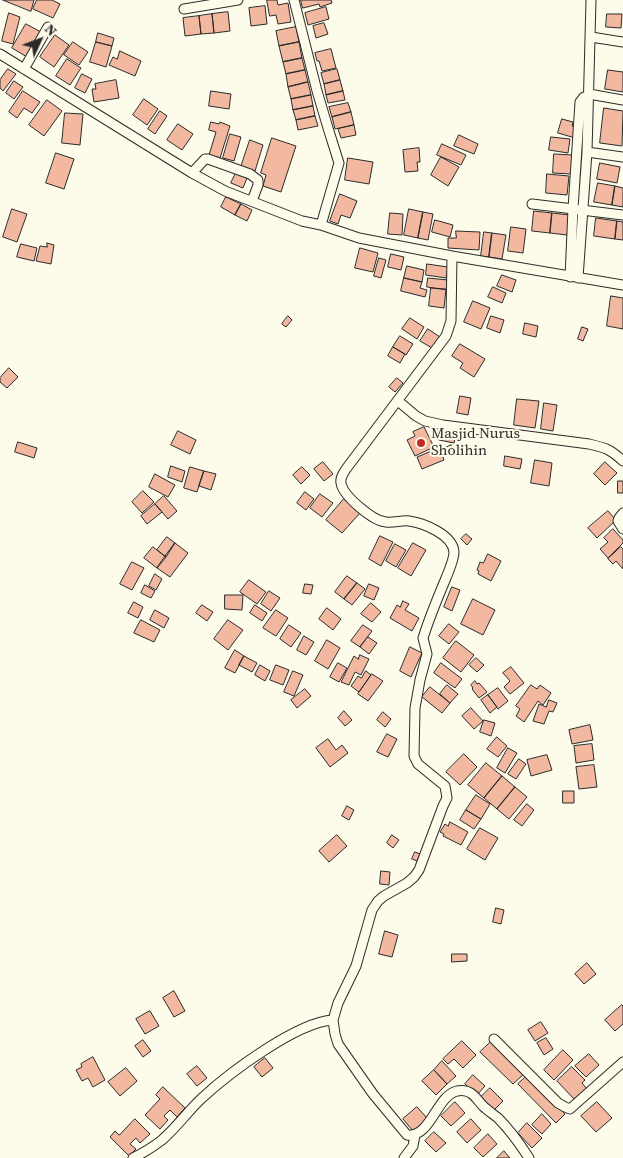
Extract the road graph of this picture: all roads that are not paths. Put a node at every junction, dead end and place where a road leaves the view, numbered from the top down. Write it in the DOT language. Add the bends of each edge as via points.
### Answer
graph roads {
  1 [pos="238,0"];
  2 [pos="294,0"];
  3 [pos="591,0"];
  4 [pos="184,9"];
  5 [pos="48,27"];
  6 [pos="591,37"];
  7 [pos="623,42"];
  8 [pos="0,54"];
  9 [pos="24,69"];
  10 [pos="589,96"];
  11 [pos="623,100"];
  12 [pos="587,152"];
  13 [pos="623,157"];
  14 [pos="192,173"];
  15 [pos="252,201"];
  16 [pos="532,204"];
  17 [pos="573,208"];
  18 [pos="583,210"];
  19 [pos="623,215"];
  20 [pos="321,225"];
  21 [pos="452,256"];
  22 [pos="574,278"];
  23 [pos="623,285"];
  24 [pos="398,401"];
  25 [pos="623,461"];
  26 [pos="623,512"];
  27 [pos="623,529"];
  28 [pos="333,1020"];
  29 [pos="494,1039"];
  30 [pos="623,1062"];
  31 [pos="415,1135"];
  32 [pos="133,1158"];
  33 [pos="404,1158"];
  34 [pos="529,1158"];
  1 -- 4 [label="street"];
  2 -- 20 [label="street" via="339,163"];
  3 -- 6 [label="street"];
  5 -- 9 [label="street"];
  6 -- 7 [label="street"];
  6 -- 10 [label="street"];
  8 -- 9 [label="street"];
  9 -- 14 [label="street"];
  10 -- 11 [label="street"];
  10 -- 12 [label="street"];
  10 -- 17 [label="street" via="580,102"];
  12 -- 13 [label="street"];
  12 -- 18 [label="street"];
  14 -- 15 [label="street"];
  14 -- 15 [label="street" via="204,159 208,159 250,174 258,180"];
  15 -- 20 [label="street"];
  16 -- 17 [label="street"];
  17 -- 18 [label="street"];
  17 -- 22 [label="street"];
  18 -- 19 [label="street"];
  18 -- 22 [label="street"];
  20 -- 21 [label="street" via="359,238"];
  21 -- 22 [label="street"];
  21 -- 24 [label="street" via="449,328"];
  22 -- 23 [label="street"];
  24 -- 25 [label="street" via="425,421 589,444 606,448"];
  24 -- 28 [label="street" via="346,469 340,483 360,509 380,520 387,523 409,521 426,526 451,543 454,553 451,566 423,638 427,653 416,708 414,756 418,764 444,786 447,798 419,870 408,883 378,901 372,910 356,966"];
  26 -- 27 [label="street" via="618,521"];
  28 -- 31 [label="street" via="338,1044 373,1094 403,1132"];
  28 -- 32 [label="street" via="310,1026 258,1054 203,1097 164,1139"];
  29 -- 30 [label="street" via="558,1103 570,1109"];
  31 -- 33 [label="street" via="413,1146"];
  31 -- 34 [label="street" via="447,1096 464,1091 471,1093 498,1118"];
}
